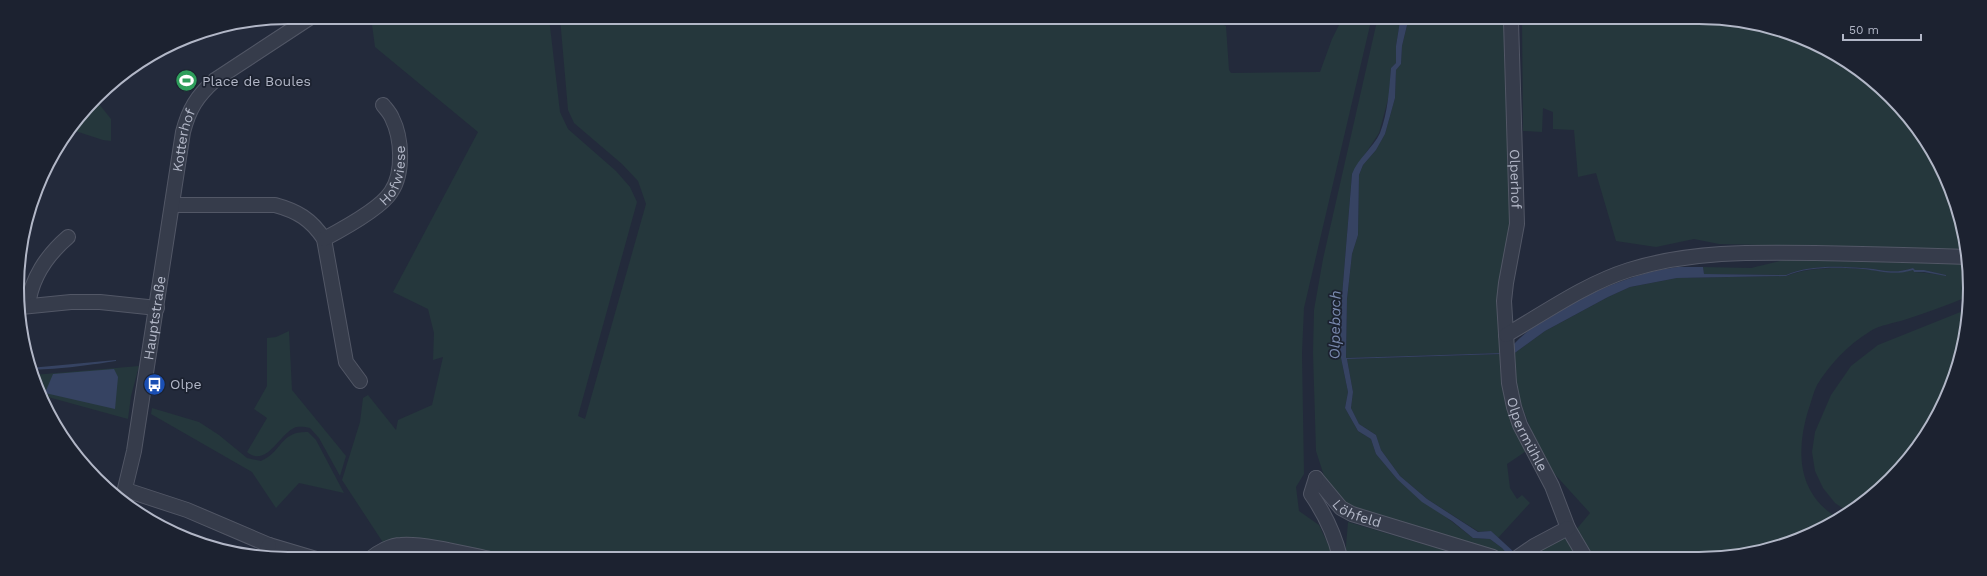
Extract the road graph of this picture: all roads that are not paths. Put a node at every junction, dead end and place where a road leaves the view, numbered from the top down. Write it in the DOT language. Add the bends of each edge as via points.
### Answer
graph roads {
  1 [pos="300,24"];
  2 [pos="1511,24"];
  3 [pos="383,105"];
  4 [pos="172,205"];
  5 [pos="68,237"];
  6 [pos="324,238"];
  7 [pos="1961,257"];
  8 [pos="25,304"];
  9 [pos="25,306"];
  10 [pos="157,308"];
  11 [pos="1506,335"];
  12 [pos="360,381"];
  13 [pos="124,495"];
  14 [pos="1568,528"];
  15 [pos="266,551"];
  16 [pos="382,552"];
  17 [pos="452,552"];
  18 [pos="1338,552"];
  19 [pos="1477,552"];
  20 [pos="1526,552"];
  21 [pos="1581,552"];
  1 -- 4 [label="street, Kotterhof" via="215,80 188,112"];
  2 -- 11 [label="street, Olperhof" via="1517,224 1504,301"];
  3 -- 6 [label="street, Hofwiese" via="392,118 398,136 400,156 396,183 389,196 378,206"];
  4 -- 6 [label="street" via="275,205 292,209 306,217"];
  4 -- 10 [label="street, Hauptstraße"];
  5 -- 8 [label="street" via="58,246 35,278"];
  6 -- 12 [label="street" via="346,362"];
  7 -- 11 [label="street" via="1771,252 1728,252 1693,256 1648,265 1607,279"];
  9 -- 10 [label="street" via="100,302"];
  10 -- 13 [label="street, Hauptstraße" via="134,451"];
  11 -- 14 [label="street, Olpermühle" via="1509,383 1514,407 1520,425 1552,486"];
  13 -- 15 [label="street" via="187,510"];
  14 -- 20 [label="street"];
  14 -- 21 [label="street, Olpermühle"];
  16 -- 17 [label="street" via="399,545"];
  18 -- 19 [label="street, Löhfeld" via="1330,524 1311,494 1316,478 1341,508 1352,514"];
}
